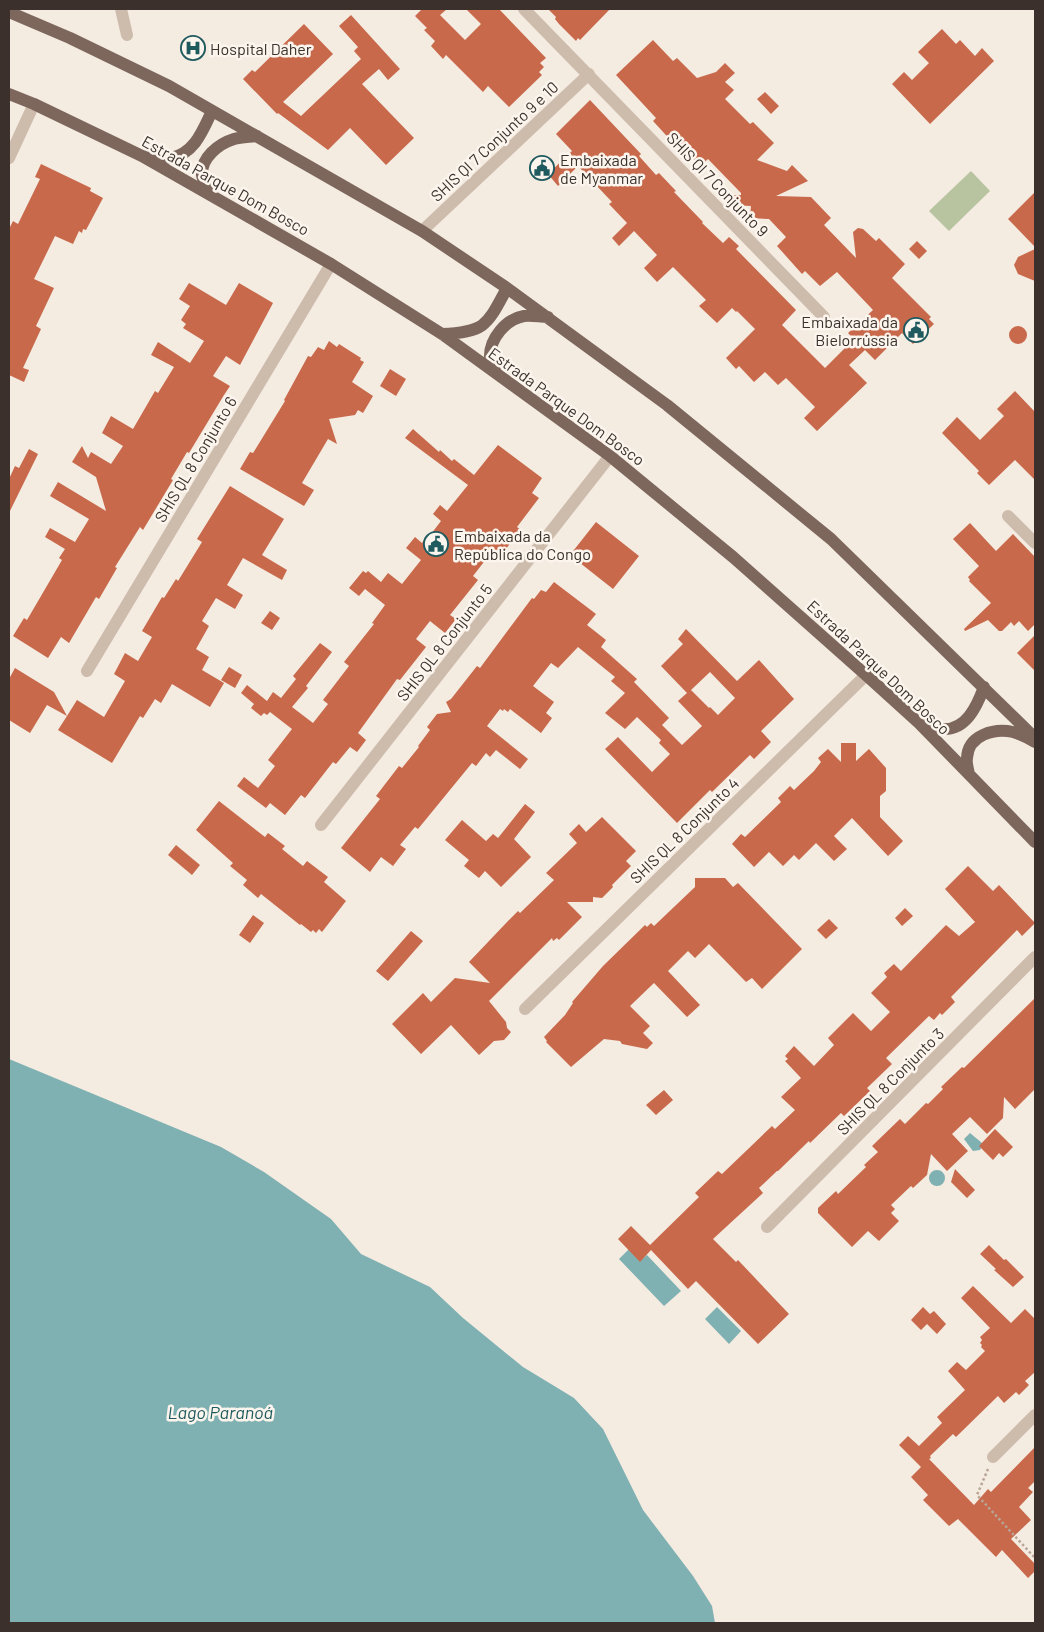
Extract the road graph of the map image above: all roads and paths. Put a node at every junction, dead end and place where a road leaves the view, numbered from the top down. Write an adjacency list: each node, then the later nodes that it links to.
1 (121, 9): 4 (street)
2 (524, 9): 5 (street, SHIS QI 7 Conjunto 9)
3 (9, 12): 8 (main road)
4 (128, 35)
5 (589, 74): 13 (street, SHIS QI 7 Conjunto 9 e 10); 17 (street, SHIS QI 7 Conjunto 9)
6 (9, 94): 7 (main road, Estrada Parque Dom Bosco)
7 (34, 104): 10 (main road, Estrada Parque Dom Bosco); 11 (street)
8 (212, 111): 9 (main road); 10 (main road)
9 (257, 136): 12 (main road); 13 (main road)
10 (142, 156): 12 (main road, Estrada Parque Dom Bosco)
11 (9, 158)
12 (209, 194): 14 (main road, Estrada Parque Dom Bosco)
13 (422, 231): 15 (main road)
14 (331, 264): 18 (main road, Estrada Parque Dom Bosco); 23 (street, SHIS QL 8 Conjunto 6)
15 (507, 288): 16 (main road); 18 (main road)
16 (548, 317): 19 (main road); 25 (main road)
17 (824, 317)
18 (442, 334): 19 (main road, Estrada Parque Dom Bosco)
19 (497, 375): 20 (main road, Estrada Parque Dom Bosco)
20 (610, 456): 24 (main road, Estrada Parque Dom Bosco); 29 (street, SHIS QL 8 Conjunto 5)
21 (1008, 516): 22 (street)
22 (1035, 543)
23 (87, 670)
24 (866, 675): 26 (main road, Estrada Parque Dom Bosco); 32 (street, SHIS QL 8 Conjunto 4)
25 (984, 687): 26 (main road); 27 (main road)
26 (919, 723): 28 (main road, Estrada Parque Dom Bosco)
27 (1035, 740): 28 (main road)
28 (969, 774): 30 (main road, Estrada Parque Dom Bosco)
29 (321, 824)
30 (1035, 842)
31 (1035, 957): 33 (street, SHIS QL 8 Conjunto 3)
32 (525, 1008)
33 (767, 1227)
34 (1035, 1415): 35 (street)
35 (993, 1457): 36 (path)
36 (1035, 1558)

